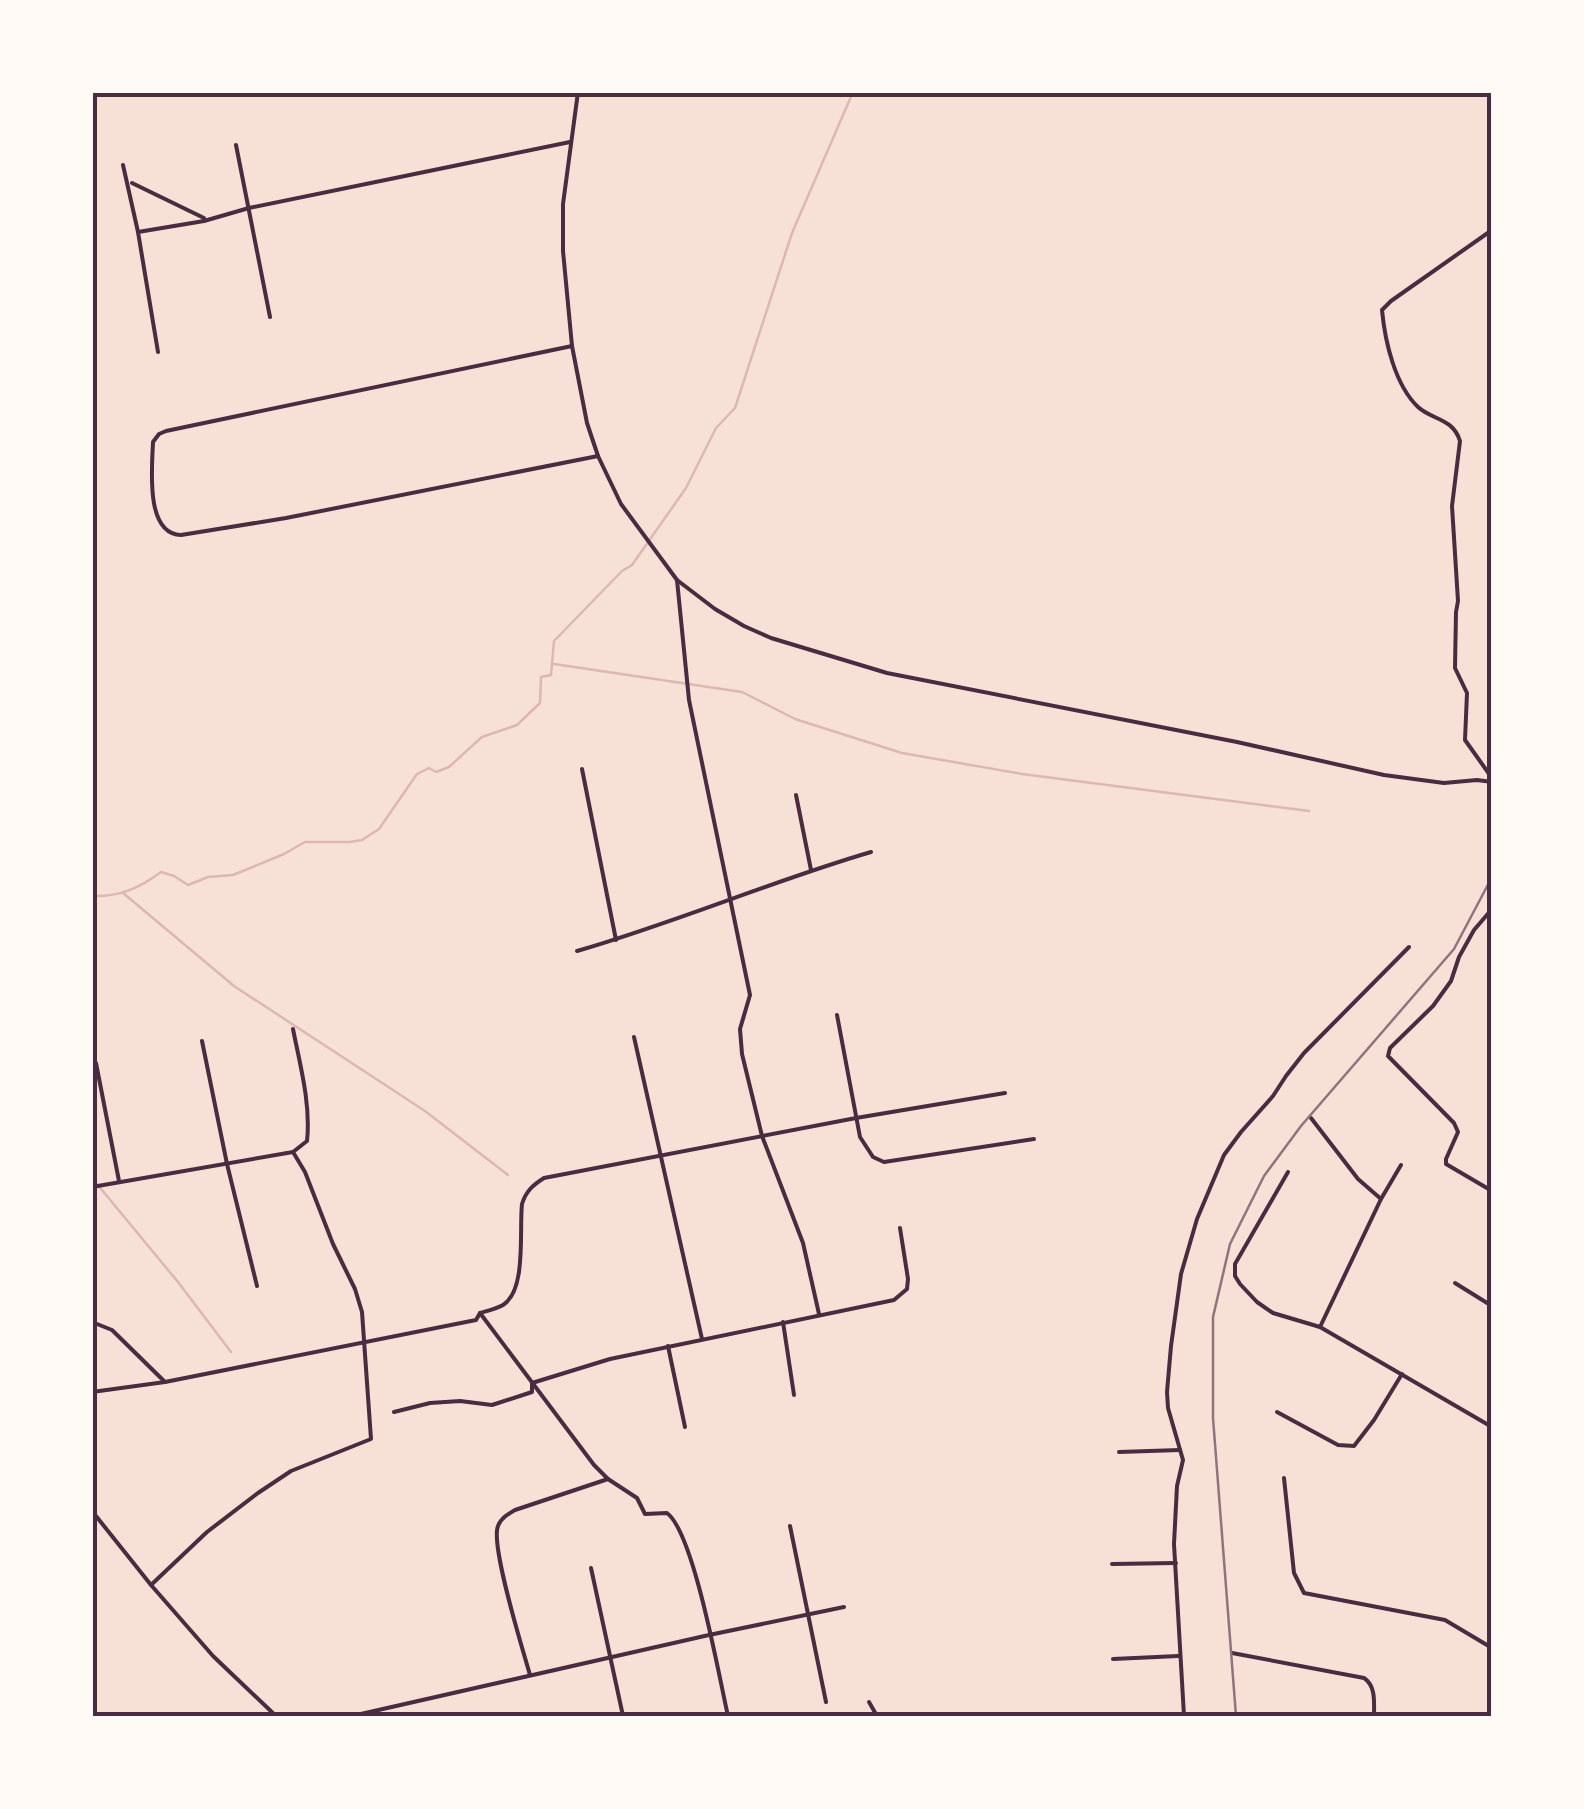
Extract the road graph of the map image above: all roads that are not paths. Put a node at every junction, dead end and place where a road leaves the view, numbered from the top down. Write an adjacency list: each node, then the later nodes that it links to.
1 (578, 92): 2 (street)
2 (570, 142): 6 (street); 11 (street)
3 (236, 145): 6 (street)
4 (123, 165): 9 (street)
5 (132, 183): 7 (street)
6 (249, 208): 7 (street); 10 (street)
7 (204, 221): 9 (street)
8 (1492, 230): 16 (street)
9 (138, 232): 12 (street)
10 (270, 316)
11 (572, 346): 13 (street); 13 (street)
12 (158, 352)
13 (598, 456): 14 (street)
14 (677, 580): 16 (street); 20 (street)
15 (582, 769): 22 (street)
16 (1492, 780)
17 (796, 795): 19 (street)
18 (872, 852): 19 (street)
19 (810, 870): 20 (street)
20 (730, 900): 22 (street); 33 (street)
21 (1492, 909): 42 (street)
22 (616, 940): 24 (street)
23 (1409, 947): 65 (street)
24 (578, 952)
25 (837, 1015): 31 (street)
26 (293, 1028): 35 (street)
27 (634, 1038): 36 (street)
28 (202, 1041): 37 (street)
29 (96, 1062): 40 (street)
30 (1005, 1093): 31 (street)
31 (856, 1118): 33 (street); 34 (street)
32 (1311, 1118): 43 (street)
33 (762, 1136): 36 (street); 49 (street)
34 (1034, 1138)
35 (294, 1152): 37 (street); 54 (street)
36 (659, 1156): 48 (street); 53 (street)
37 (227, 1164): 40 (street); 46 (street)
38 (1401, 1165): 43 (street)
39 (1288, 1172): 52 (street)
40 (119, 1182): 41 (street)
41 (92, 1188)
42 (1492, 1191)
43 (1381, 1198): 52 (street)
44 (900, 1228): 49 (street)
45 (1454, 1283): 47 (street)
46 (257, 1286)
47 (1492, 1306)
48 (480, 1313): 54 (street); 58 (street)
49 (819, 1314): 51 (street)
50 (92, 1322): 57 (street)
51 (783, 1322): 53 (street); 60 (street)
52 (1320, 1328): 56 (street)
53 (702, 1338): 55 (street)
54 (365, 1342): 57 (street); 74 (street)
55 (668, 1346): 58 (street); 64 (street)
56 (1402, 1374): 62 (street); 63 (street)
57 (165, 1382): 59 (street)
58 (532, 1383): 61 (street); 68 (street)
59 (92, 1392)
60 (794, 1395)
61 (394, 1412)
62 (1277, 1412)
63 (1491, 1426)
64 (685, 1427)
65 (1180, 1450): 66 (street); 71 (street)
66 (1119, 1452)
67 (1284, 1478): 78 (street)
68 (608, 1479): 77 (street); 83 (street)
69 (92, 1511): 74 (street)
70 (790, 1526): 76 (street)
71 (1176, 1563): 72 (street); 80 (street)
72 (1112, 1564)
73 (591, 1568): 81 (street)
74 (152, 1585): 87 (street)
75 (844, 1608): 76 (street)
76 (809, 1614): 77 (street); 84 (street)
77 (710, 1635): 81 (street); 90 (street)
78 (1492, 1648)
79 (1232, 1653): 94 (street)
80 (1179, 1656): 82 (street); 92 (street)
81 (610, 1657): 83 (street); 89 (street)
82 (1113, 1659)
83 (530, 1675): 88 (street)
84 (826, 1702)
85 (869, 1702): 91 (street)
86 (1279, 1714): 93 (street)
87 (276, 1716)
88 (352, 1716)
89 (623, 1716)
90 (728, 1716)
91 (877, 1716)
92 (1184, 1716)
93 (1299, 1716)
94 (1374, 1716)

